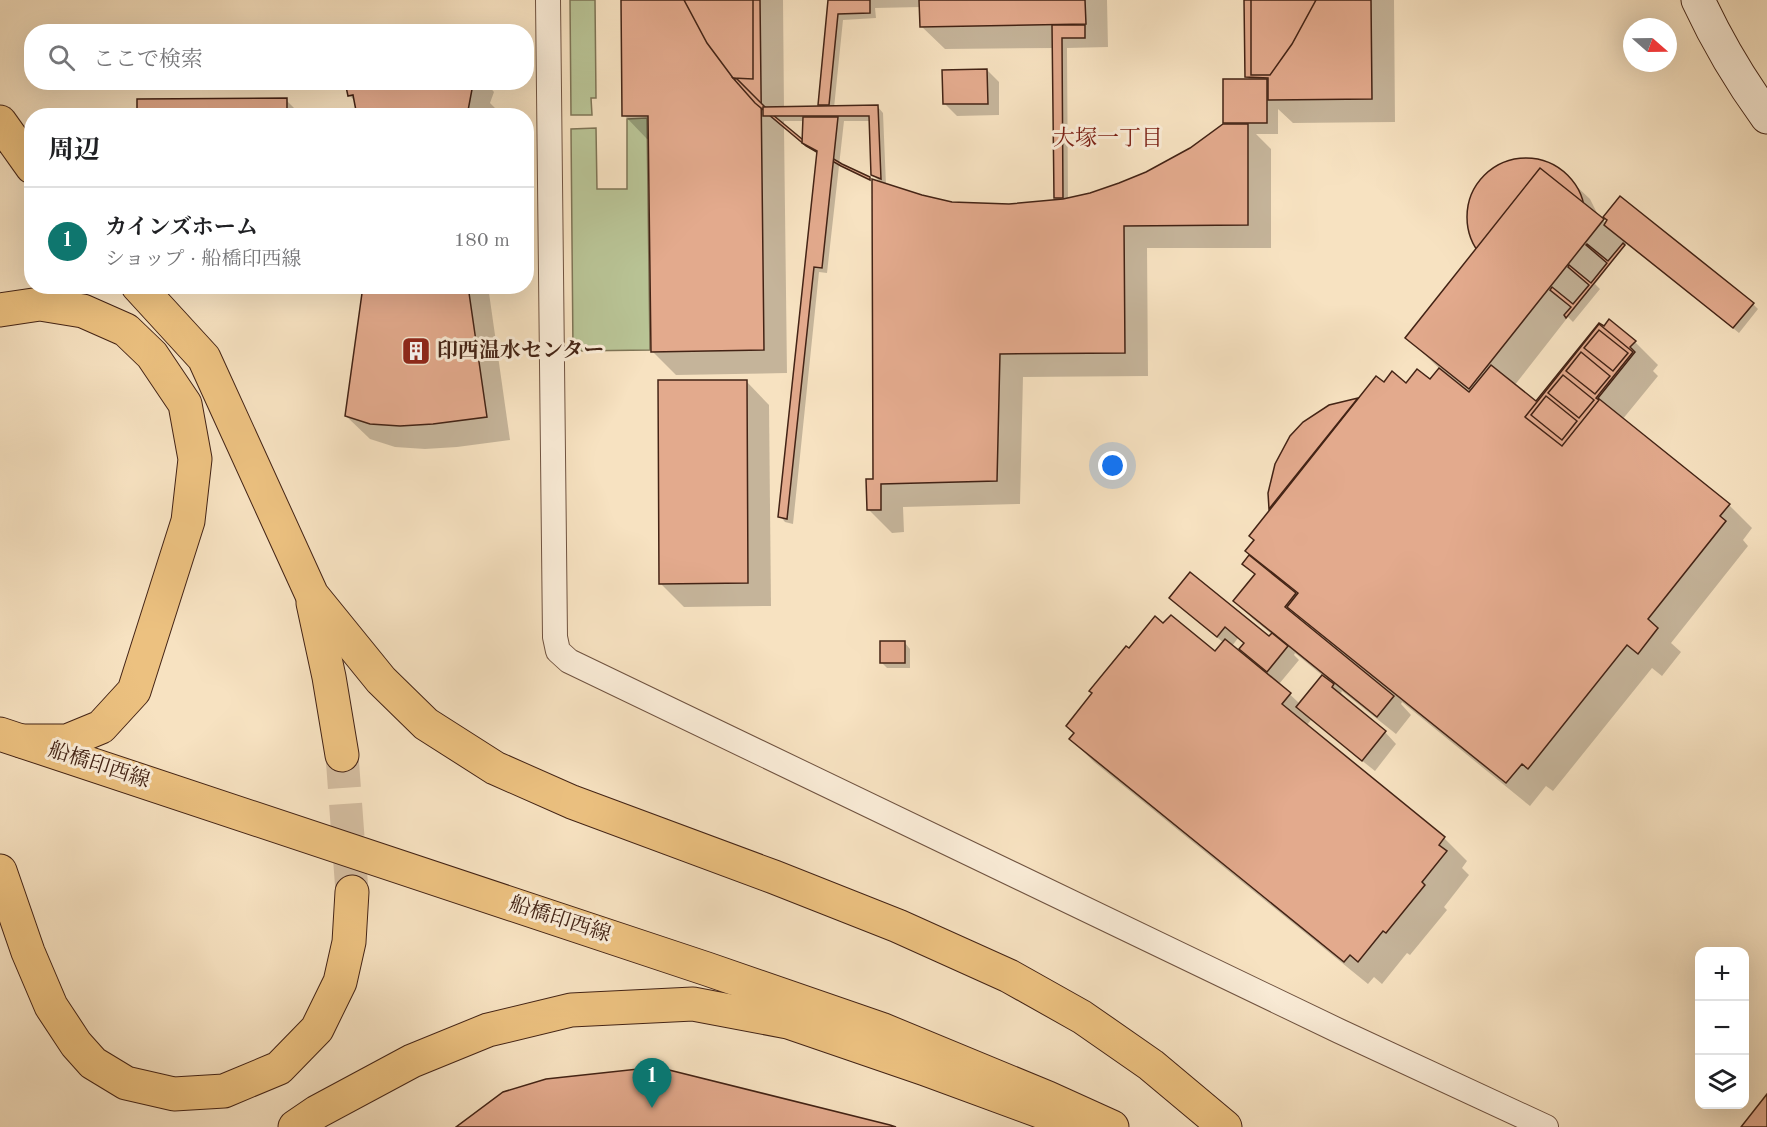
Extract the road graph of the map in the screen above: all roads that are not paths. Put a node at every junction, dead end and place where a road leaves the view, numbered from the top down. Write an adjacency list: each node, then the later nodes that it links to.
1 (548, 0): 17 (street)
2 (1698, 0): 3 (street)
3 (1767, 117)
4 (0, 122): 5 (main road)
5 (24, 156)
6 (145, 294): 8 (main road)
7 (0, 310): 9 (main road)
8 (312, 595): 10 (main road); 16 (main road)
9 (11, 737): 15 (main road, 船橋印西線)
10 (342, 755)
11 (0, 871): 12 (main road)
12 (352, 892)
13 (295, 1127): 14 (main road)
14 (1083, 1127)
15 (1112, 1127)
16 (1225, 1127)
17 (1546, 1127)

